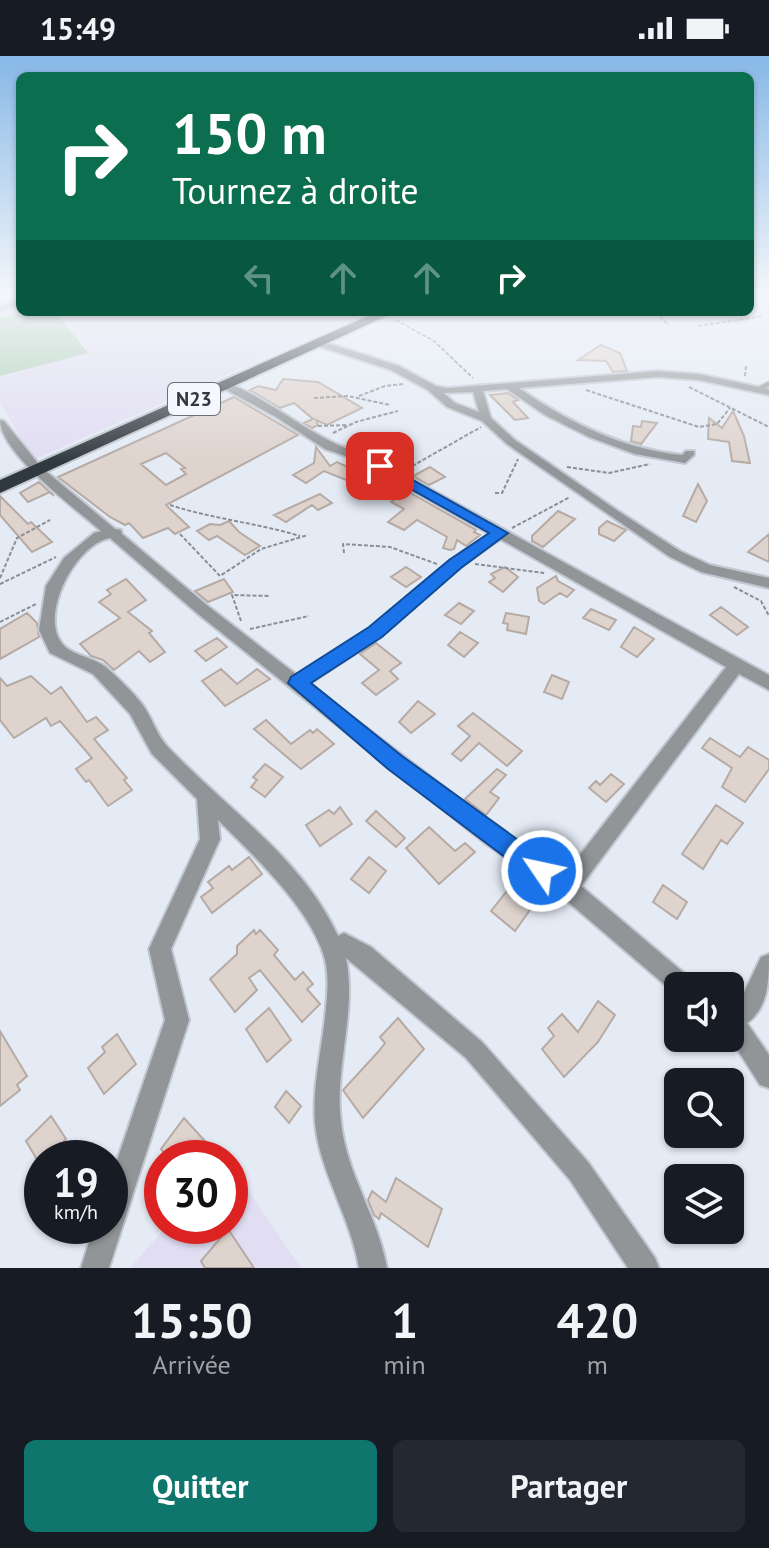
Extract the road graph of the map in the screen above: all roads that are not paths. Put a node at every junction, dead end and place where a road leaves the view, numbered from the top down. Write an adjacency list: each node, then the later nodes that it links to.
1 (301, 351): 4 (highway, N23)
2 (341, 351): 6 (street)
3 (769, 384): 8 (lane)
4 (225, 385): 13 (highway, N23); 16 (street)
5 (510, 387): 7 (street); 8 (street); 12 (street)
6 (433, 388): 7 (street); 10 (street)
7 (481, 389): 10 (street)
8 (757, 390): 9 (street)
9 (769, 392)
10 (488, 421): 17 (street)
11 (0, 423): 13 (street)
12 (690, 453)
13 (37, 470): 14 (highway, N23); 15 (street)
14 (0, 487)
15 (116, 533): 19 (street); 21 (street)
16 (500, 533): 18 (street); 19 (street)
17 (769, 583)
18 (736, 666): 20 (street); 22 (street)
19 (297, 683): 22 (street)
20 (769, 683)
21 (206, 795): 23 (street); 29 (street)
22 (567, 888): 25 (street)
23 (335, 948): 32 (street); 33 (street)
24 (769, 965): 26 (street)
25 (666, 972)
26 (744, 1011)
27 (744, 1039): 28 (street)
28 (769, 1076)
29 (128, 1167)
30 (103, 1244): 31 (street)
31 (95, 1268)
32 (373, 1268)
33 (645, 1268)

